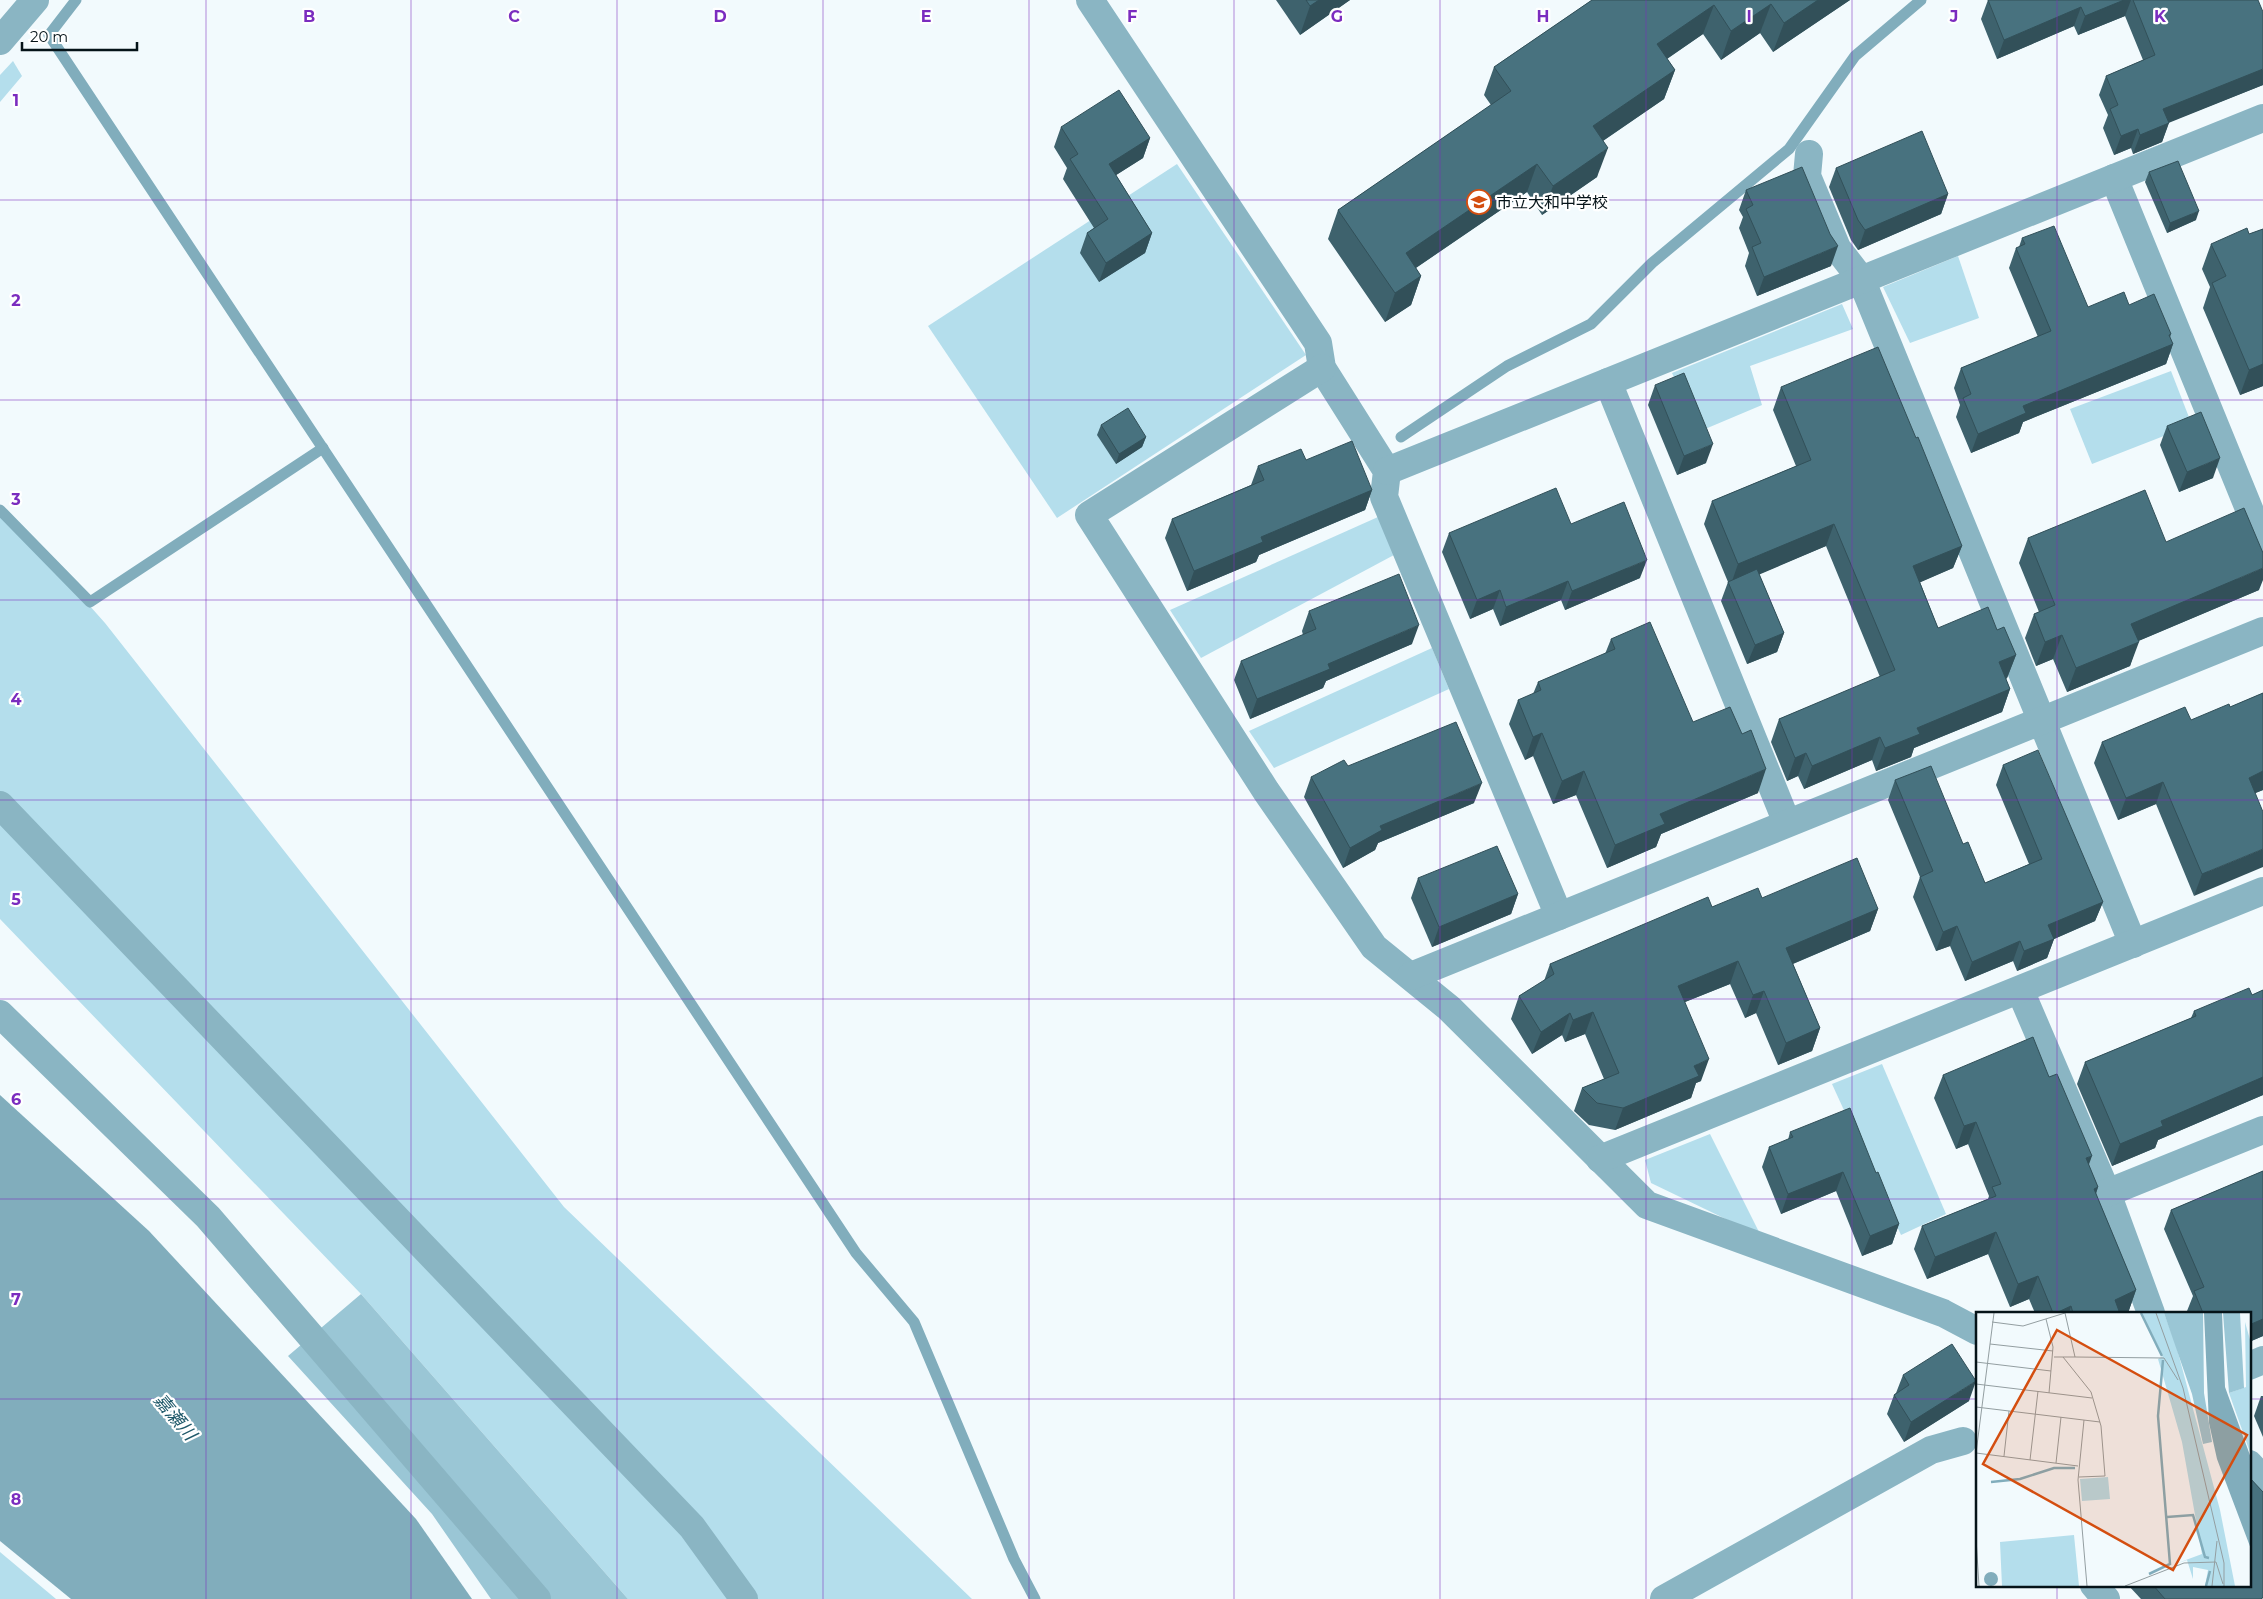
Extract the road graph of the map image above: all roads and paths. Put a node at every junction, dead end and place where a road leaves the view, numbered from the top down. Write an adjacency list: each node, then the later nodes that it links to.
1 (35, 0): 3 (street)
2 (1090, 0): 8 (street)
3 (0, 41)
4 (2263, 118): 6 (street)
5 (1809, 154): 7 (street)
6 (2114, 178): 7 (street); 11 (street)
7 (1861, 280): 9 (street); 13 (street)
8 (1322, 368): 10 (street); 19 (street)
9 (1608, 382): 10 (street); 15 (street)
10 (1388, 471): 17 (street)
11 (2263, 543)
12 (2263, 631): 13 (street)
13 (2041, 721): 15 (street); 18 (street)
14 (0, 805): 34 (street)
15 (1787, 823): 17 (street)
16 (2263, 891): 18 (street)
17 (1559, 916): 19 (street)
18 (2133, 944): 20 (street)
19 (1411, 976): 23 (street)
20 (2020, 990): 23 (street); 24 (street)
21 (0, 1014): 33 (street)
22 (2263, 1130): 24 (street)
23 (1600, 1159): 26 (street)
24 (2106, 1194): 25 (street)
25 (2151, 1312)
26 (1976, 1330)
27 (2263, 1360): 28 (street)
28 (2250, 1366)
29 (1972, 1444): 35 (street)
30 (2250, 1465): 31 (street)
31 (2263, 1479)
32 (2095, 1586): 36 (street)
33 (538, 1599)
34 (744, 1599)
35 (1664, 1599)
36 (2106, 1599)

